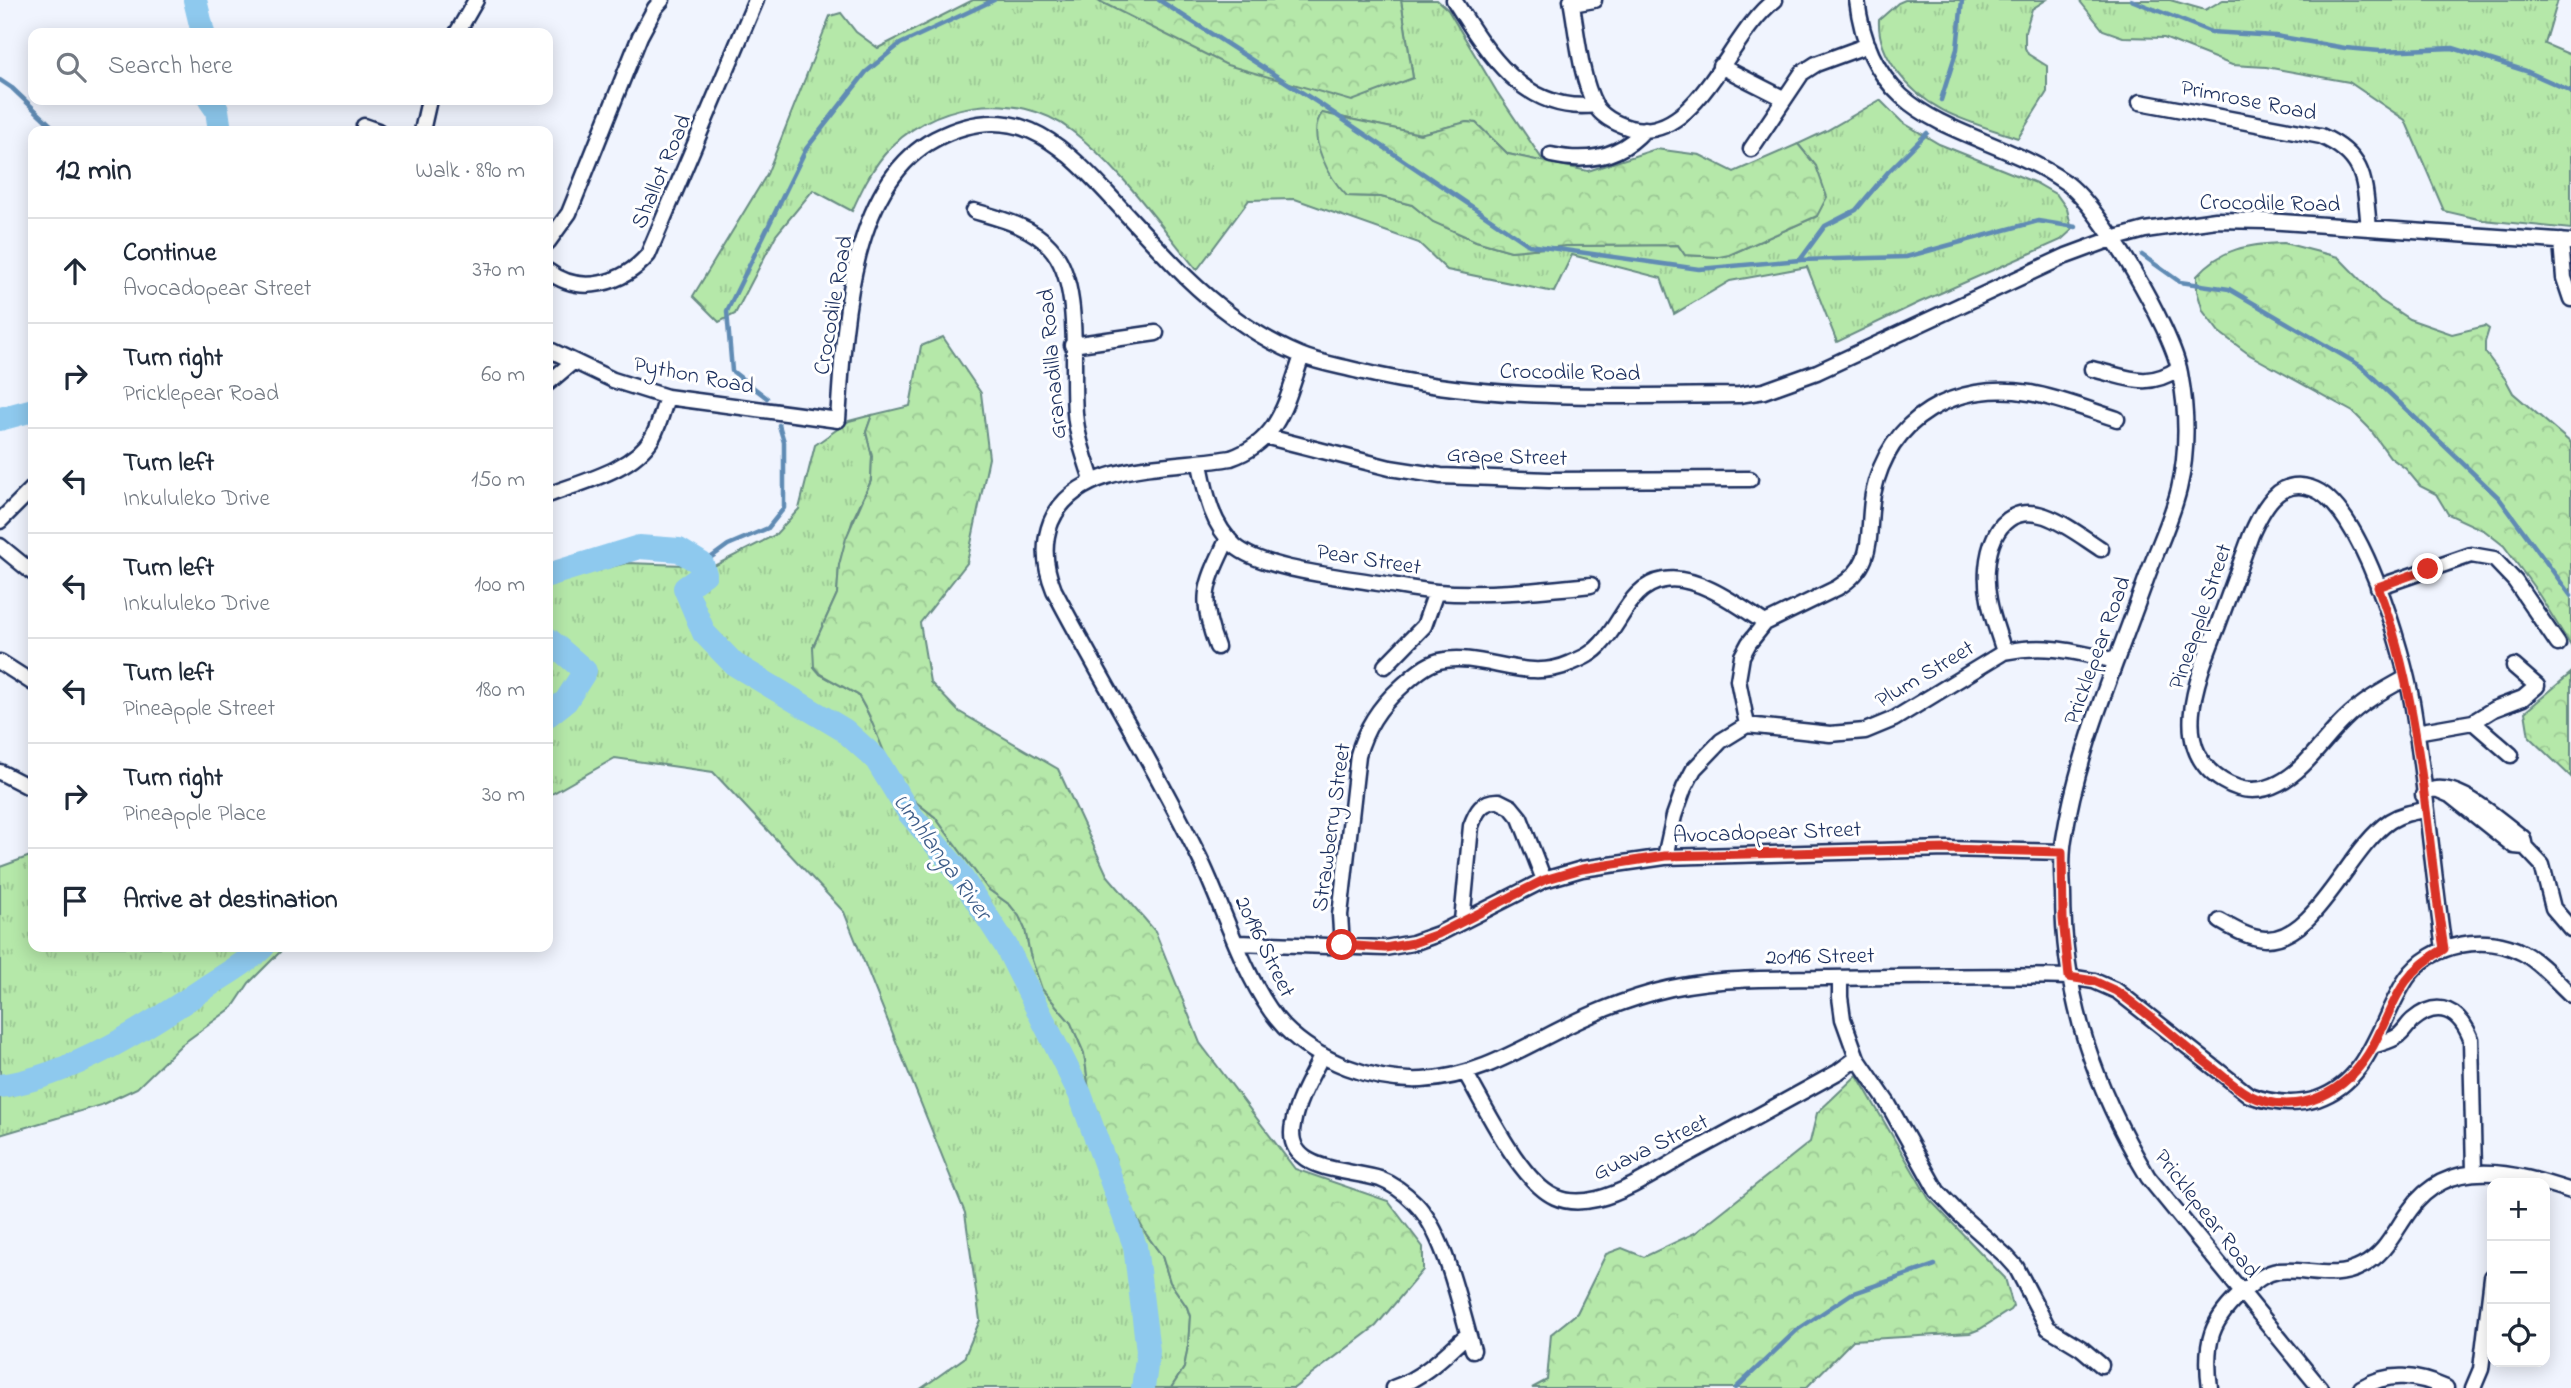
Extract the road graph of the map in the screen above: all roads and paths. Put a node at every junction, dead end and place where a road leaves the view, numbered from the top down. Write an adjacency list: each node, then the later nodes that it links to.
1 (476, 0): 9 (street)
2 (662, 0): 22 (street)
3 (757, 0): 25 (street, Shallot Road)
4 (1454, 0): 15 (street)
5 (1594, 0): 8 (street)
6 (1774, 0): 11 (street)
7 (1857, 0): 10 (street, Pricklepear Road)
8 (1572, 2): 15 (street)
9 (460, 28)
10 (1868, 46): 12 (street); 23 (street, Pricklepear Road)
11 (1720, 65): 12 (street); 17 (street)
12 (1783, 98): 18 (street)
13 (2140, 102): 21 (street, Primrose Road)
14 (428, 105): 16 (street)
15 (1595, 105): 17 (street)
16 (423, 126)
17 (1645, 130): 19 (street)
18 (1751, 149)
19 (1551, 155)
20 (974, 211): 28 (street, Granadilla Road)
21 (2369, 228): 23 (street, Crocodile Road); 24 (street, Crocodile Road)
22 (553, 235)
23 (2112, 239): 30 (street, Crocodile Road); 33 (street, Pricklepear Road)
24 (2566, 241): 26 (street)
25 (553, 274)
26 (2571, 299)
27 (1156, 333): 28 (street)
28 (1072, 345): 41 (street, Granadilla Road)
29 (553, 352): 31 (street, Python Road)
30 (1302, 356): 37 (street, Crocodile Road); 38 (street)
31 (573, 362): 34 (street); 35 (street, Python Road)
32 (2092, 369): 33 (street)
33 (2179, 369): 56 (street, Pricklepear Road)
34 (553, 379)
35 (667, 397): 37 (street, Python Road); 43 (street)
36 (2117, 419): 52 (street)
37 (838, 420)
38 (1268, 437): 39 (street, 20196 Street); 40 (street, Grape Street)
39 (1200, 464): 41 (street, 20196 Street); 45 (street, Pear Street)
40 (1750, 479)
41 (1092, 480): 75 (street, 20196 Street)
42 (28, 493): 44 (street)
43 (553, 493)
44 (0, 521)
45 (1228, 538): 51 (street, Pear Street); 54 (street)
46 (0, 546): 48 (street)
47 (2101, 549): 55 (street)
48 (28, 569)
49 (1591, 585): 51 (street, Pear Street)
50 (2378, 587): 53 (street); 60 (street, Pineapple Street); 60 (street, Pineapple Street)
51 (1436, 592): 58 (street)
52 (1765, 623): 63 (street); 76 (street, Strawberry Street)
53 (2558, 644)
54 (1217, 647)
55 (2004, 652): 56 (street, Plum Street); 63 (street, Plum Street)
56 (2116, 661): 69 (street, Pricklepear Road)
57 (0, 662): 61 (street)
58 (1385, 666)
59 (2514, 666): 62 (street)
60 (2406, 678): 64 (street, Pineapple Street)
61 (28, 680)
62 (2473, 722): 64 (street); 65 (street)
63 (1747, 725): 70 (street)
64 (2416, 732): 68 (street, Pineapple Street)
65 (2511, 755)
66 (0, 772): 67 (street)
67 (28, 786)
68 (2428, 798): 73 (street); 74 (street); 77 (street, Pineapple Street)
69 (2062, 852): 70 (street, Avocadopear Street); 78 (street, Pricklepear Road)
70 (1665, 856): 71 (street, Avocadopear Street)
71 (1544, 880): 72 (street, Avocadopear Street); 72 (street)
72 (1462, 921): 76 (street, Avocadopear Street)
73 (2220, 922)
74 (2571, 929)
75 (1238, 943): 76 (street, Avocadopear Street); 82 (street, 20196 Street)
76 (1342, 945)
77 (2444, 949): 80 (street); 81 (street, 20196 Street)
78 (2069, 977): 79 (street, 20196 Street); 81 (street, 20196 Street); 87 (street, Pricklepear Road)
79 (1840, 978): 83 (street); 84 (street, 20196 Street)
80 (2571, 995)
81 (2373, 1046): 85 (street)
82 (1322, 1055): 84 (street, 20196 Street); 89 (street)
83 (1857, 1058): 84 (street, Guava Street); 91 (street)
84 (1466, 1074)
85 (2474, 1172): 86 (street); 87 (street)
86 (2571, 1191)
87 (2241, 1294): 93 (street); 94 (street, Pricklepear Road)
88 (2489, 1304): 97 (street)
89 (1468, 1334): 90 (street); 92 (street)
90 (1473, 1350)
91 (2101, 1365)
92 (1392, 1388)
93 (2210, 1388)
94 (2320, 1388)
95 (2361, 1388): 96 (street)
96 (2446, 1388)
97 (2473, 1388)

